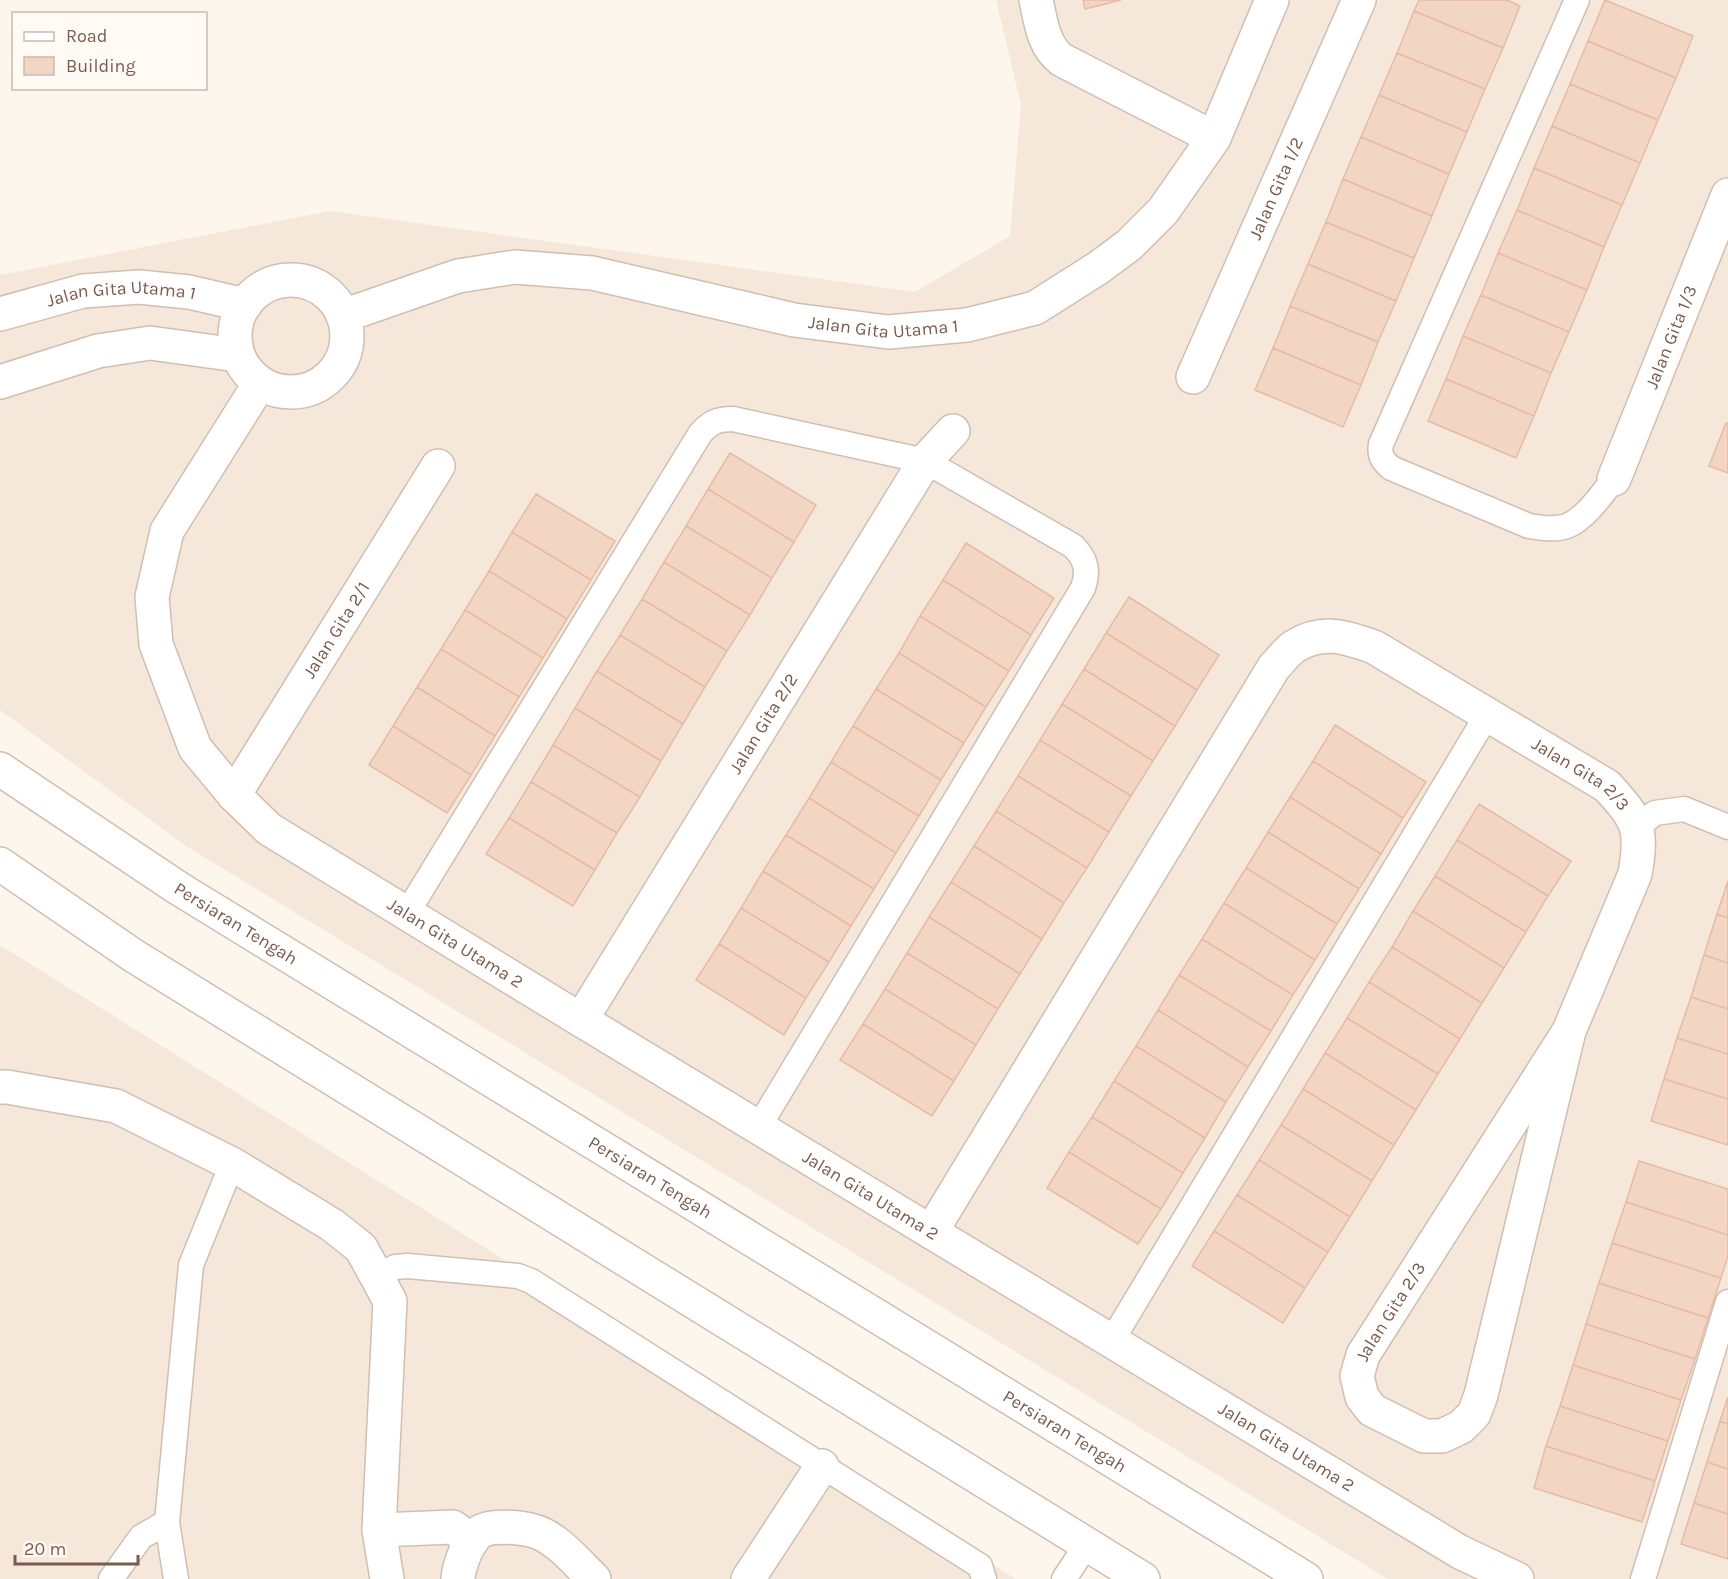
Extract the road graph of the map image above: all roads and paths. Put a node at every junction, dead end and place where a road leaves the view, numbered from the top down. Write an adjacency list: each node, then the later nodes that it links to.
1 (1036, 0): 5 (street)
2 (1272, 0): 5 (street, Jalan Gita Utama 1)
3 (1359, 0): 11 (street, Jalan Gita 1/2)
4 (1577, 0): 17 (lane)
5 (1214, 138): 9 (street, Jalan Gita Utama 1)
6 (1728, 195): 17 (street, Jalan Gita 1/3)
7 (244, 305): 8 (street, Jalan Gita Utama 1); 9 (street); 10 (street)
8 (0, 314)
9 (343, 316): 13 (street)
10 (237, 355): 12 (street); 13 (street)
11 (1193, 377)
12 (0, 382)
13 (260, 383): 20 (street, Jalan Gita Utama 2)
14 (953, 431): 15 (street, Jalan Gita 2/2)
15 (925, 461): 24 (lane); 25 (street, Jalan Gita 2/2); 28 (lane)
16 (438, 466): 20 (street, Jalan Gita 2/1)
17 (1614, 479)
18 (1488, 715): 21 (street, Jalan Gita 2/3); 30 (street, Jalan Gita 2/3); 33 (lane)
19 (0, 769): 48 (street, Persiaran Tengah)
20 (234, 795): 24 (street, Jalan Gita Utama 2)
21 (1637, 827): 22 (lane); 26 (street, Jalan Gita 2/3)
22 (1728, 827)
23 (0, 864): 38 (street)
24 (407, 913): 25 (street, Jalan Gita Utama 2)
25 (581, 1020): 28 (street, Jalan Gita Utama 2)
26 (1569, 1031): 26 (street, Jalan Gita 2/3)
27 (0, 1087): 29 (street)
28 (758, 1128): 30 (street, Jalan Gita Utama 2)
29 (232, 1164): 31 (street); 35 (lane)
30 (931, 1232): 33 (street, Jalan Gita Utama 2)
31 (377, 1276): 34 (lane); 36 (street)
32 (1728, 1302): 50 (lane)
33 (1111, 1342): 49 (street, Jalan Gita Utama 2)
34 (822, 1466): 44 (street); 45 (lane)
35 (167, 1522): 39 (lane); 40 (lane)
36 (380, 1530): 37 (street); 41 (street)
37 (472, 1541): 42 (street); 43 (street)
38 (1087, 1544): 46 (lane); 47 (street)
39 (111, 1579)
40 (176, 1579)
41 (387, 1579)
42 (458, 1579)
43 (594, 1579)
44 (748, 1579)
45 (984, 1579)
46 (1064, 1579)
47 (1143, 1579)
48 (1306, 1579)
49 (1518, 1579)
50 (1643, 1579)

